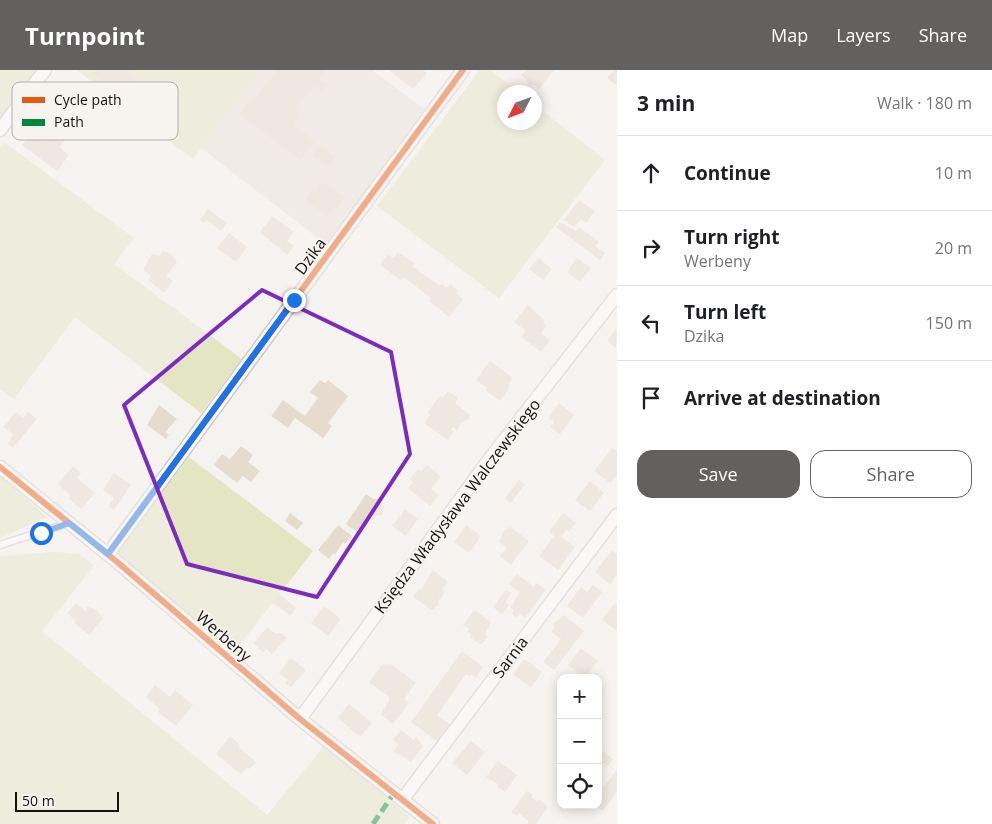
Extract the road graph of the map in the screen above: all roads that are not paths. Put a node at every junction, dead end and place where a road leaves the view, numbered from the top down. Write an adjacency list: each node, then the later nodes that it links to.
1 (45, 70): 3 (street)
2 (463, 70): 11 (street, Dzika)
3 (36, 82)
4 (12, 114): 5 (street)
5 (0, 130)
6 (617, 295): 12 (street, Księdza Władysława Walczewskiego)
7 (0, 466): 9 (street, Werbeny)
8 (617, 515): 13 (street, Sarnia)
9 (69, 523): 10 (lane); 11 (street, Werbeny)
10 (0, 545)
11 (108, 554): 12 (street, Werbeny)
12 (300, 719): 13 (street, Werbeny)
13 (402, 800): 14 (street, Werbeny)
14 (433, 824)

